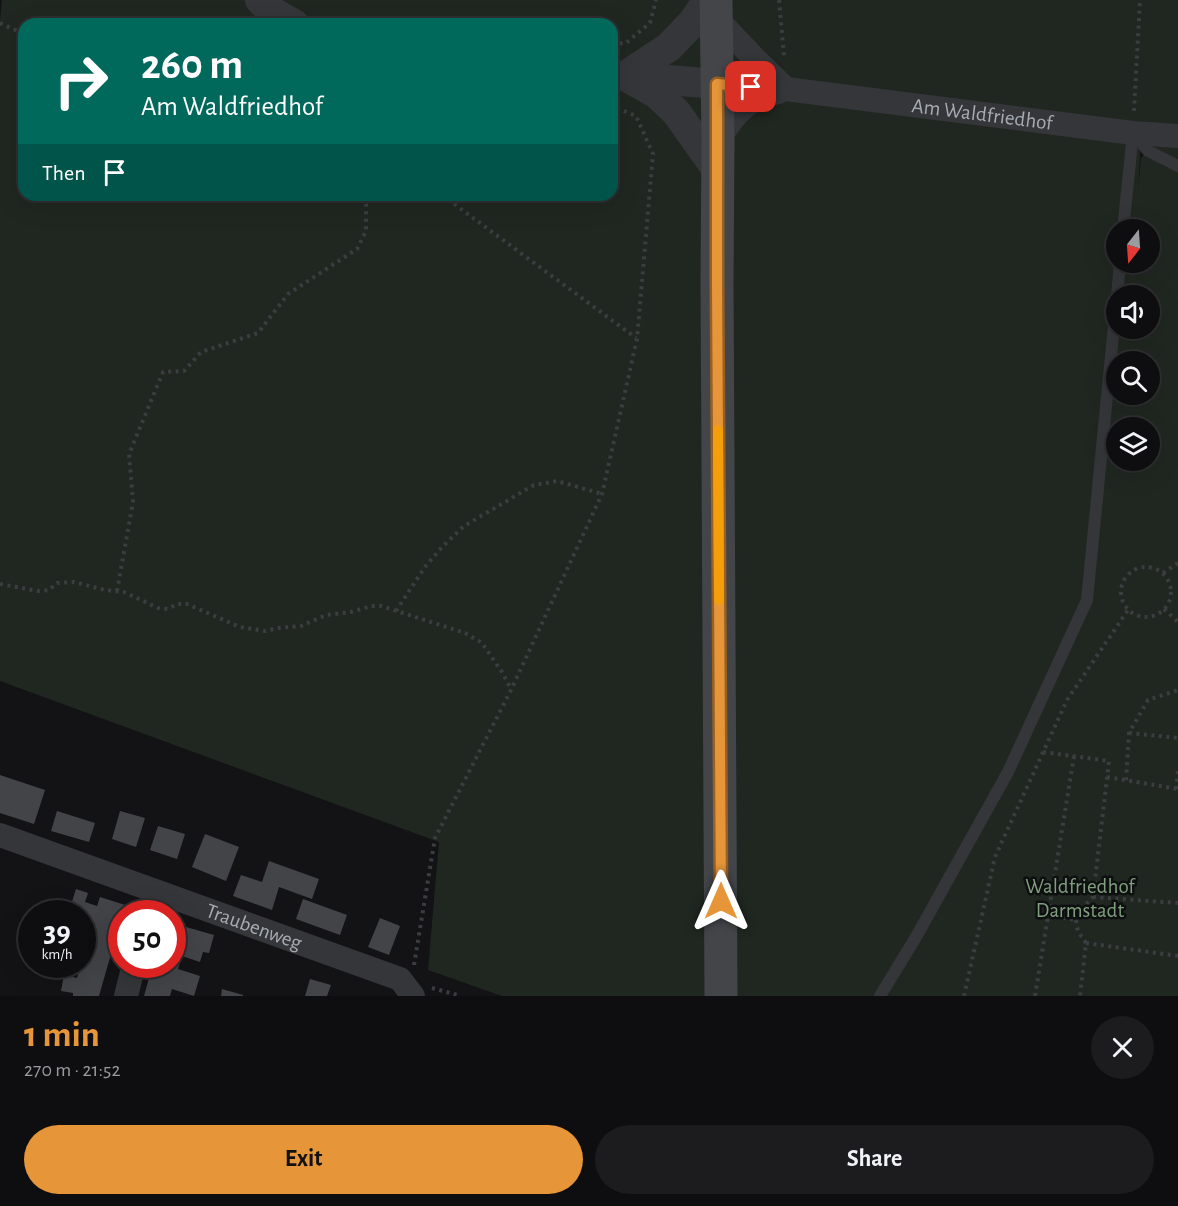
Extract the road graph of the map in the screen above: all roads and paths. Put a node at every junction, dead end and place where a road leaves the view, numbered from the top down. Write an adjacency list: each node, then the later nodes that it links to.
1 (260, 0): 6 (street)
2 (656, 0): 9 (path)
3 (779, 0): 12 (path)
4 (1140, 0): 14 (path)
5 (713, 6): 10 (street); 11 (main road); 12 (street)
6 (284, 18)
7 (0, 24): 8 (path)
8 (18, 32)
9 (618, 44)
10 (619, 75): 11 (street); 16 (street)
11 (717, 84): 12 (street, Am Waldfriedhof); 16 (main road)
12 (786, 89): 14 (street, Am Waldfriedhof); 16 (street, Am Waldfriedhof)
13 (618, 109): 21 (path)
14 (1133, 133): 15 (street, Am Waldfriedhof); 17 (lane); 20 (lane)
15 (1178, 136)
16 (718, 155): 54 (main road)
17 (1178, 166)
18 (365, 201): 27 (path)
19 (450, 201): 21 (path)
20 (1124, 219)
21 (637, 339): 23 (path)
22 (1113, 339): 55 (lane)
23 (602, 494): 30 (path); 32 (path)
24 (1178, 563): 25 (path)
25 (1163, 573): 28 (path); 29 (path)
26 (0, 584): 27 (path)
27 (117, 591): 30 (path)
28 (1164, 609): 29 (path); 31 (path)
29 (1128, 610): 36 (path)
30 (396, 611): 32 (path)
31 (1178, 622)
32 (511, 690): 52 (path)
33 (1178, 690): 34 (path)
34 (1129, 733): 35 (path); 40 (path)
35 (1178, 738)
36 (1043, 752): 37 (path); 56 (path)
37 (1074, 756): 39 (path); 47 (path)
38 (1178, 770): 41 (path)
39 (1107, 777): 40 (path); 43 (path)
40 (1126, 780): 41 (path)
41 (1177, 789)
42 (0, 835): 44 (street, Traubenweg)
43 (1093, 897): 45 (path); 48 (path)
44 (145, 900)
45 (1178, 903)
46 (186, 914): 52 (street, Traubenweg)
47 (1048, 915): 48 (path); 57 (path)
48 (1076, 920): 49 (path)
49 (1086, 943): 50 (path); 58 (path)
50 (1178, 956)
51 (130, 978): 53 (street)
52 (409, 990)
53 (126, 996)
54 (721, 996)
55 (880, 996)
56 (964, 996)
57 (1035, 996)
58 (1080, 996)

